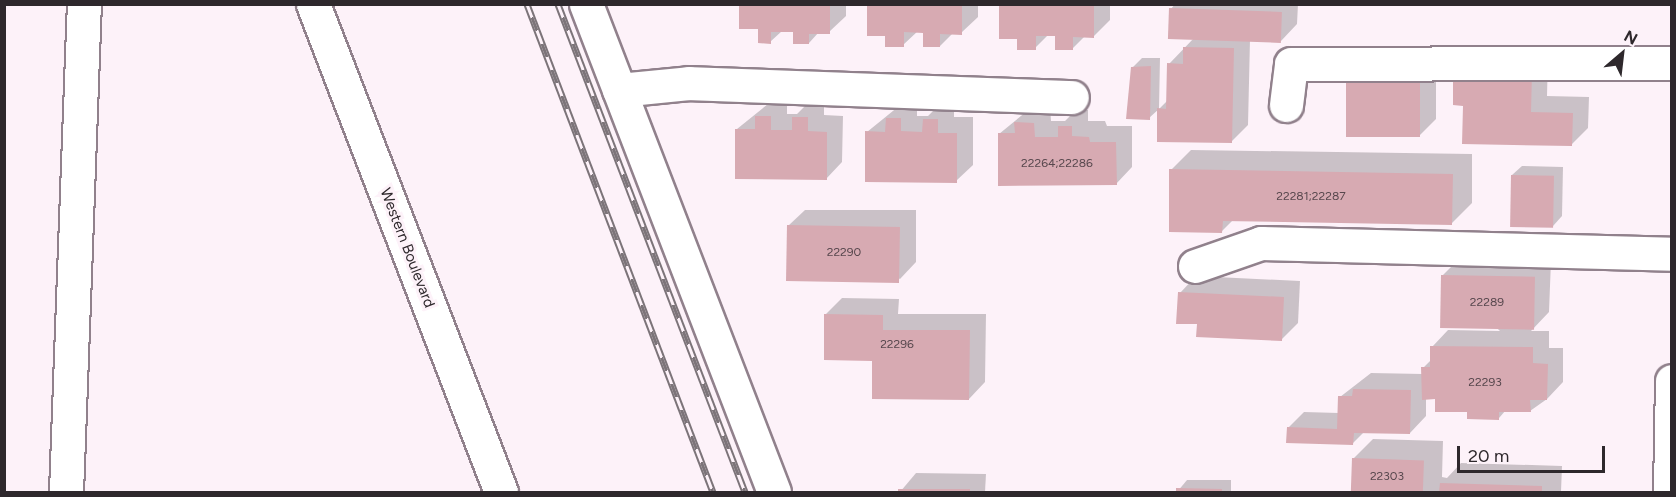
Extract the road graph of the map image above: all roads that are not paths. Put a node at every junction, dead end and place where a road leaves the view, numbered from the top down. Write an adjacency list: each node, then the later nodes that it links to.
1 (84, 4): 12 (street)
2 (313, 4): 13 (street, Western Boulevard)
3 (586, 4): 5 (street)
4 (1671, 63): 7 (street)
5 (619, 90): 6 (street); 14 (street)
6 (1072, 97)
7 (1286, 105)
8 (1671, 254): 9 (street)
9 (1195, 266)
10 (1671, 381): 11 (street)
11 (1671, 452): 15 (street)
12 (66, 492)
13 (501, 492)
14 (774, 492)
15 (1670, 492)

